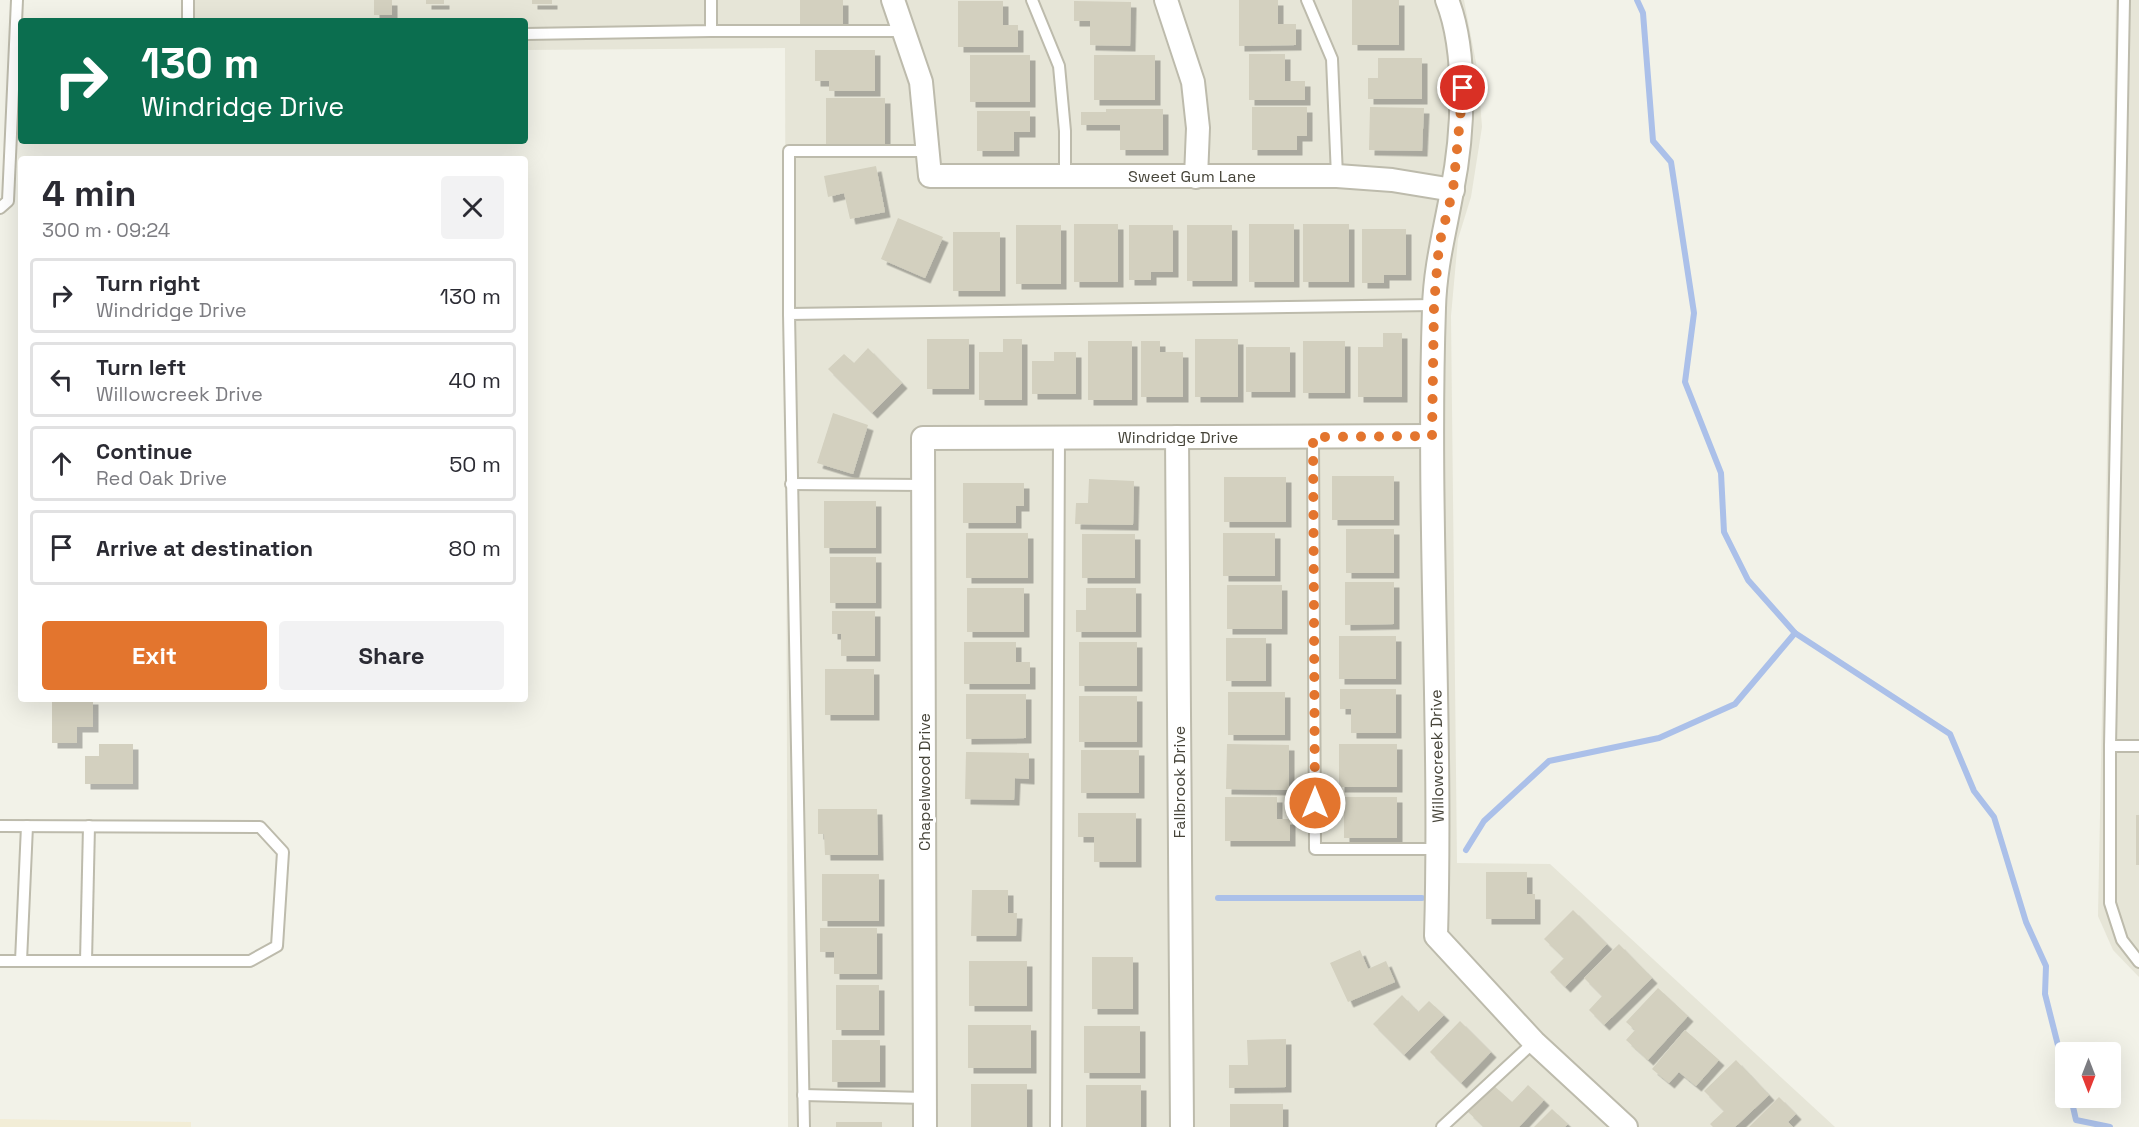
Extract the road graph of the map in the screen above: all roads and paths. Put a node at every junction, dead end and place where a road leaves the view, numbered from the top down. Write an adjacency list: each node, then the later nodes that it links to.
1 (17, 0): 19 (lane)
2 (188, 0): 10 (lane)
3 (711, 0): 12 (lane)
4 (893, 0): 11 (street)
5 (1032, 0): 15 (lane)
6 (1166, 0): 17 (street)
7 (1307, 0): 16 (lane)
8 (1446, 0): 18 (street, Willowcreek Drive)
9 (2124, 0): 29 (lane)
10 (189, 18)
11 (905, 30): 12 (lane); 14 (street)
12 (711, 32): 13 (lane)
13 (528, 33)
14 (928, 151): 15 (street, Sweet Gum Lane); 21 (lane)
15 (1065, 176): 17 (street, Sweet Gum Lane)
16 (1337, 176): 17 (street, Sweet Gum Lane); 18 (street, Sweet Gum Lane)
17 (1196, 177)
18 (1453, 190): 20 (street, Willowcreek Drive)
19 (1, 208)
20 (1434, 305): 21 (lane); 22 (street, Willowcreek Drive)
21 (789, 314): 27 (lane)
22 (1432, 436): 25 (street, Windridge Drive); 34 (street, Willowcreek Drive)
23 (1059, 437): 24 (street, Windridge Drive); 26 (street, Windridge Drive); 44 (lane)
24 (1177, 437): 25 (street, Windridge Drive); 45 (street, Fallbrook Drive)
25 (1313, 437): 34 (lane)
26 (923, 438): 28 (street, Chapelwood Drive)
27 (791, 484): 28 (lane); 40 (lane)
28 (923, 485): 41 (street, Chapelwood Drive)
29 (2110, 746): 30 (lane); 38 (lane)
30 (2139, 746)
31 (0, 826): 32 (lane)
32 (27, 826): 33 (lane); 36 (lane)
33 (89, 826): 37 (lane); 37 (lane)
34 (1438, 849): 39 (street, Willowcreek Drive)
35 (0, 961): 36 (lane)
36 (21, 961): 37 (lane)
37 (86, 961)
38 (2139, 962)
39 (1534, 1042): 46 (lane); 47 (street, Willowcreek Drive)
40 (803, 1095): 41 (lane); 42 (lane)
41 (925, 1098): 43 (street, Chapelwood Drive)
42 (804, 1127)
43 (926, 1127)
44 (1056, 1127)
45 (1182, 1127)
46 (1442, 1127)
47 (1626, 1127)

